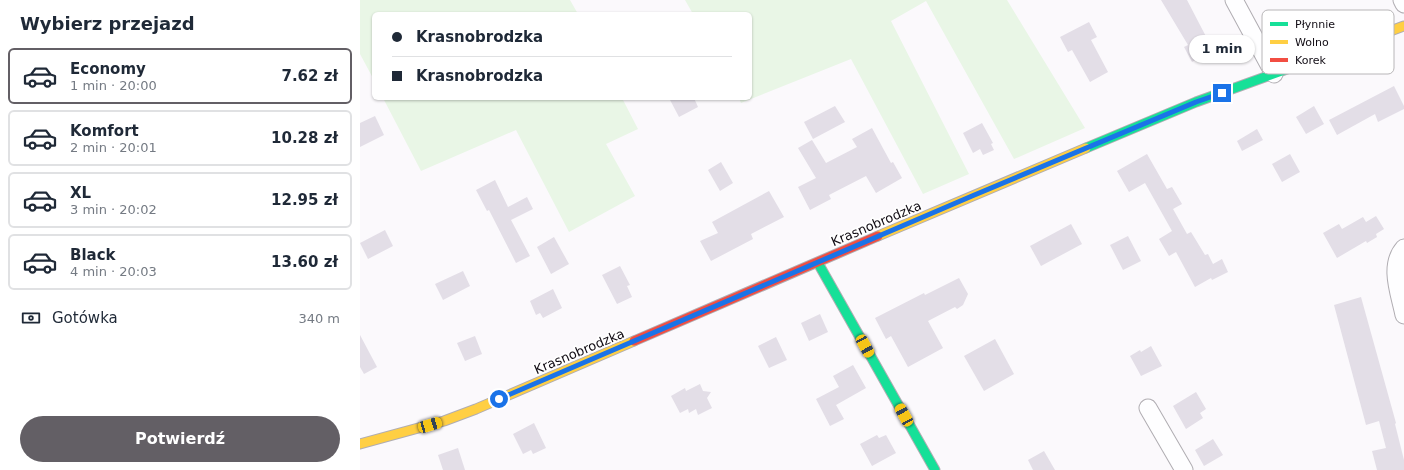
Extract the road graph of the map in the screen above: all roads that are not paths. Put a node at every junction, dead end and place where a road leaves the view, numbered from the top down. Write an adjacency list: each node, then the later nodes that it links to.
1 (1234, 0): 6 (street)
2 (1402, 0): 3 (street)
3 (1404, 4)
4 (1404, 26): 5 (street, Krasnobrodzka)
5 (1394, 30)
6 (1262, 52)
7 (1274, 74): 9 (street, Krasnobrodzka)
8 (1404, 248): 10 (street)
9 (818, 262): 12 (street, Krasnobrodzka); 13 (street)
10 (1404, 315)
11 (1148, 408): 14 (street)
12 (360, 444)
13 (935, 470)
14 (1184, 470)

